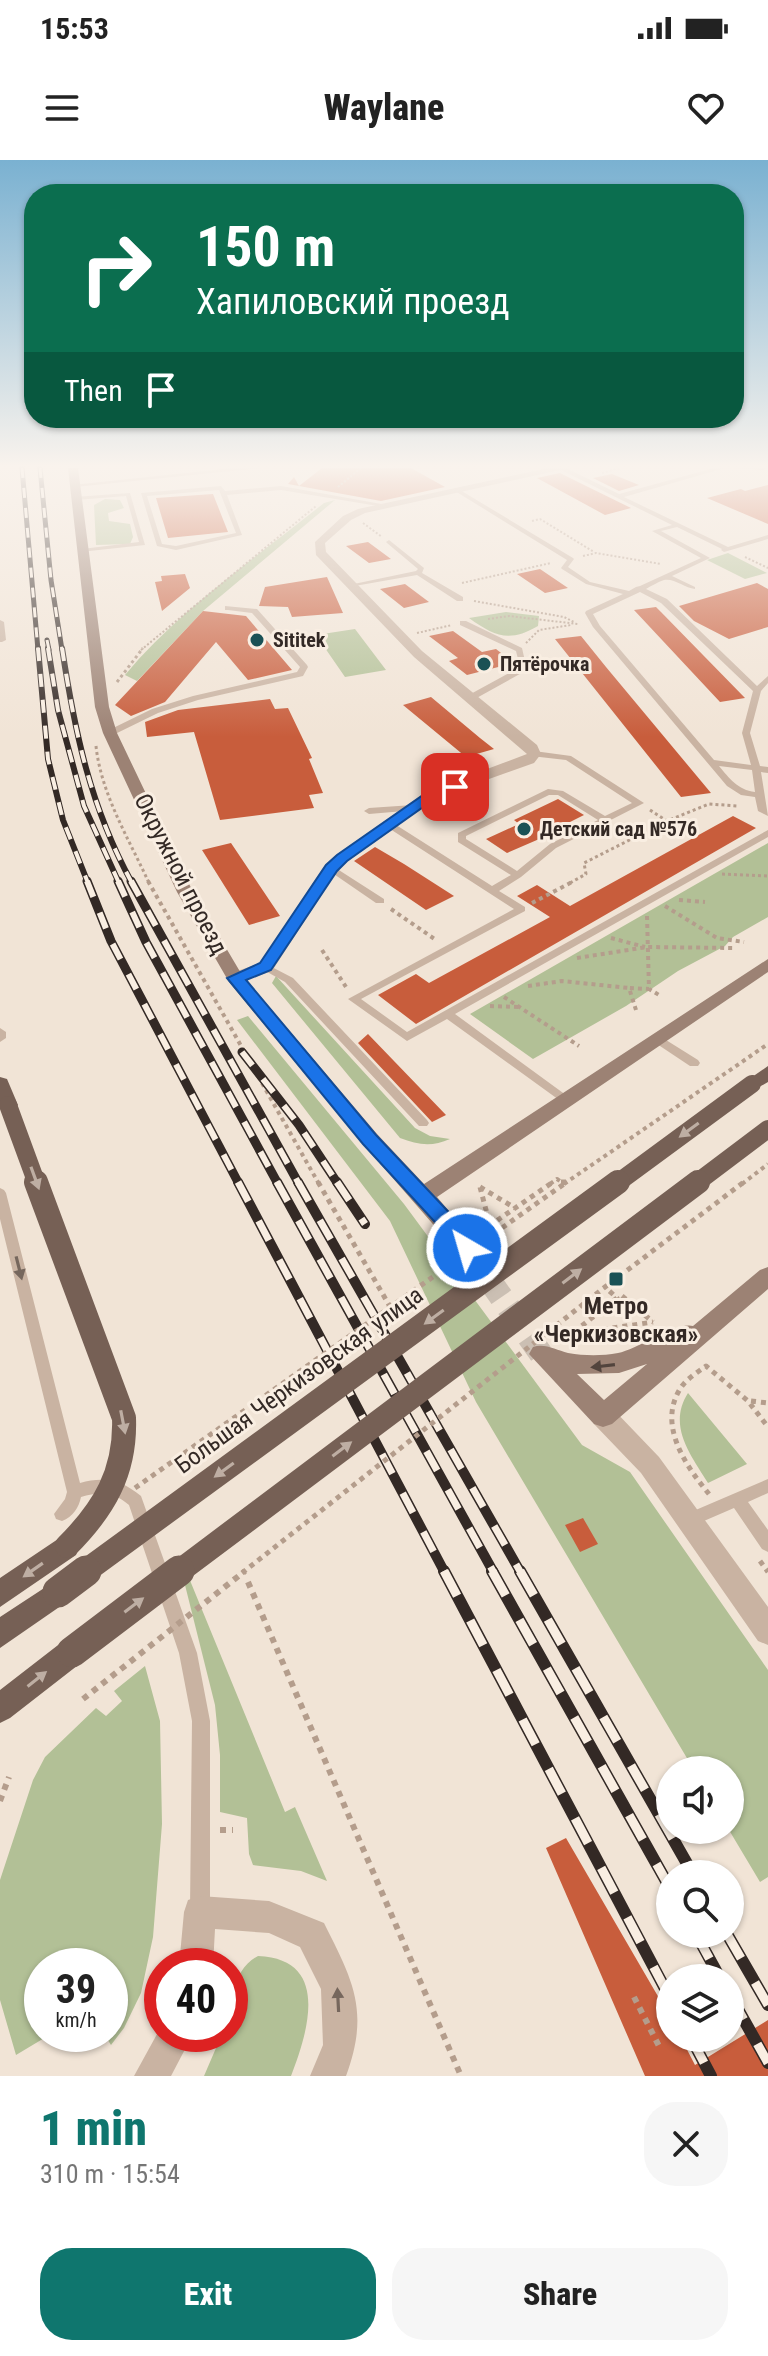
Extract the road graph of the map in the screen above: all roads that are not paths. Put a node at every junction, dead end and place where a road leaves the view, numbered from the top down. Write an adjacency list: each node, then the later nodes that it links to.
1 (83, 557): 22 (street, Окружной проезд)
2 (324, 557): 10 (street)
3 (410, 557): 8 (lane)
4 (568, 557): 13 (lane)
5 (705, 557): 6 (lane)
6 (696, 563): 7 (lane); 9 (lane)
7 (691, 572)
8 (418, 573): 10 (lane); 14 (lane)
9 (663, 577): 11 (lane); 12 (lane)
10 (351, 586): 21 (street)
11 (638, 588): 13 (lane); 20 (lane)
12 (693, 588)
13 (627, 593): 24 (lane)
14 (460, 599)
15 (228, 608): 22 (lane)
16 (0, 622): 18 (lane)
17 (463, 623): 21 (lane)
18 (2, 640)
19 (768, 678): 20 (lane)
20 (757, 691): 25 (lane)
21 (470, 698): 23 (street)
22 (110, 733): 40 (street, Окружной проезд)
23 (534, 754): 28 (street); 31 (lane)
24 (712, 762): 25 (lane); 27 (lane)
25 (756, 766): 26 (lane); 27 (lane)
26 (768, 770)
27 (758, 795): 30 (lane)
28 (413, 808): 29 (lane); 32 (street)
29 (369, 811)
30 (764, 811)
31 (603, 819): 35 (lane); 35 (lane)
32 (390, 825): 34 (street); 36 (lane)
33 (768, 833): 41 (lane)
34 (331, 868): 37 (lane); 39 (street)
35 (518, 875): 36 (lane)
36 (493, 890): 41 (lane)
37 (380, 901)
38 (768, 964): 42 (street)
39 (266, 967): 40 (street); 47 (lane)
40 (235, 978): 50 (street, Окружной проезд)
41 (449, 1015): 46 (lane)
42 (658, 1039): 43 (lane); 46 (street)
43 (694, 1063)
44 (760, 1078): 63 (main road, Большая Черкизовская улица, one-way to 63, bridge)
45 (3, 1095): 61 (main road, one-way to 61, bridge)
46 (566, 1101): 50 (street)
47 (423, 1123)
48 (768, 1129): 64 (main road, one-way to 48, bridge)
49 (0, 1193): 56 (lane, one-way to 56)
50 (423, 1196): 51 (street, Окружной проезд)
51 (467, 1248)
52 (768, 1276): 53 (street)
53 (746, 1294): 54 (street); 54 (street, one-way to 54)
54 (603, 1416): 59 (street)
55 (768, 1486): 57 (lane)
56 (75, 1492): 58 (lane); 65 (lane)
57 (737, 1499): 59 (lane); 60 (lane)
58 (62, 1514)
59 (690, 1520): 62 (street)
60 (760, 1547)
61 (0, 1594)
62 (768, 1631)
63 (0, 1634)
64 (1, 1707)
65 (200, 1912): 66 (street); 69 (street, one-way to 65)
66 (197, 1948)
67 (166, 2052): 68 (street)
68 (152, 2076)
69 (328, 2076)

